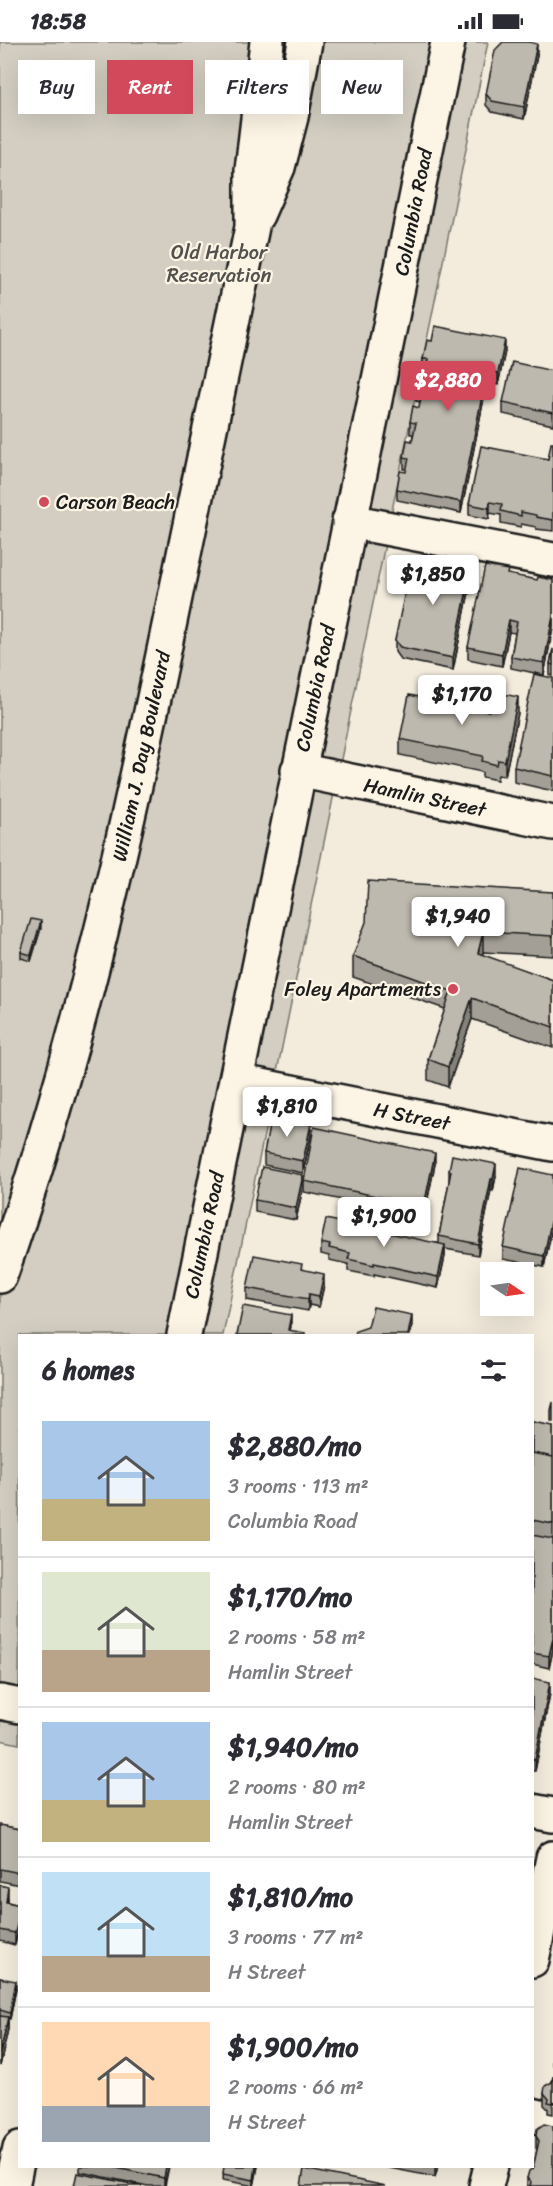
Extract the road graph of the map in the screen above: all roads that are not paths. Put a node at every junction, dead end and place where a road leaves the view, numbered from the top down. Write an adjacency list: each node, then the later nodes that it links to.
1 (305, 42): 4 (main road, William J. Day Boulevard)
2 (448, 42): 5 (main road, Columbia Road)
3 (268, 49): 4 (main road, William J. Day Boulevard)
4 (252, 227): 11 (main road, William J. Day Boulevard)
5 (349, 521): 6 (main road); 7 (main road, Columbia Road)
6 (553, 560)
7 (298, 770): 8 (main road, Hamlin Street); 9 (main road, Columbia Road)
8 (553, 823)
9 (236, 1081): 10 (main road, H Street); 12 (main road, Columbia Road)
10 (553, 1144)
11 (0, 1276)
12 (184, 1334)
13 (0, 1702): 14 (main road)
14 (18, 1706)
15 (534, 1811): 16 (main road)
16 (553, 1815)
17 (553, 1858): 18 (main road)
18 (534, 1950)
19 (534, 2115): 20 (main road)
20 (553, 2120)
21 (18, 2158): 23 (main road)
22 (490, 2168): 24 (main road)
23 (12, 2186)
24 (486, 2186)

